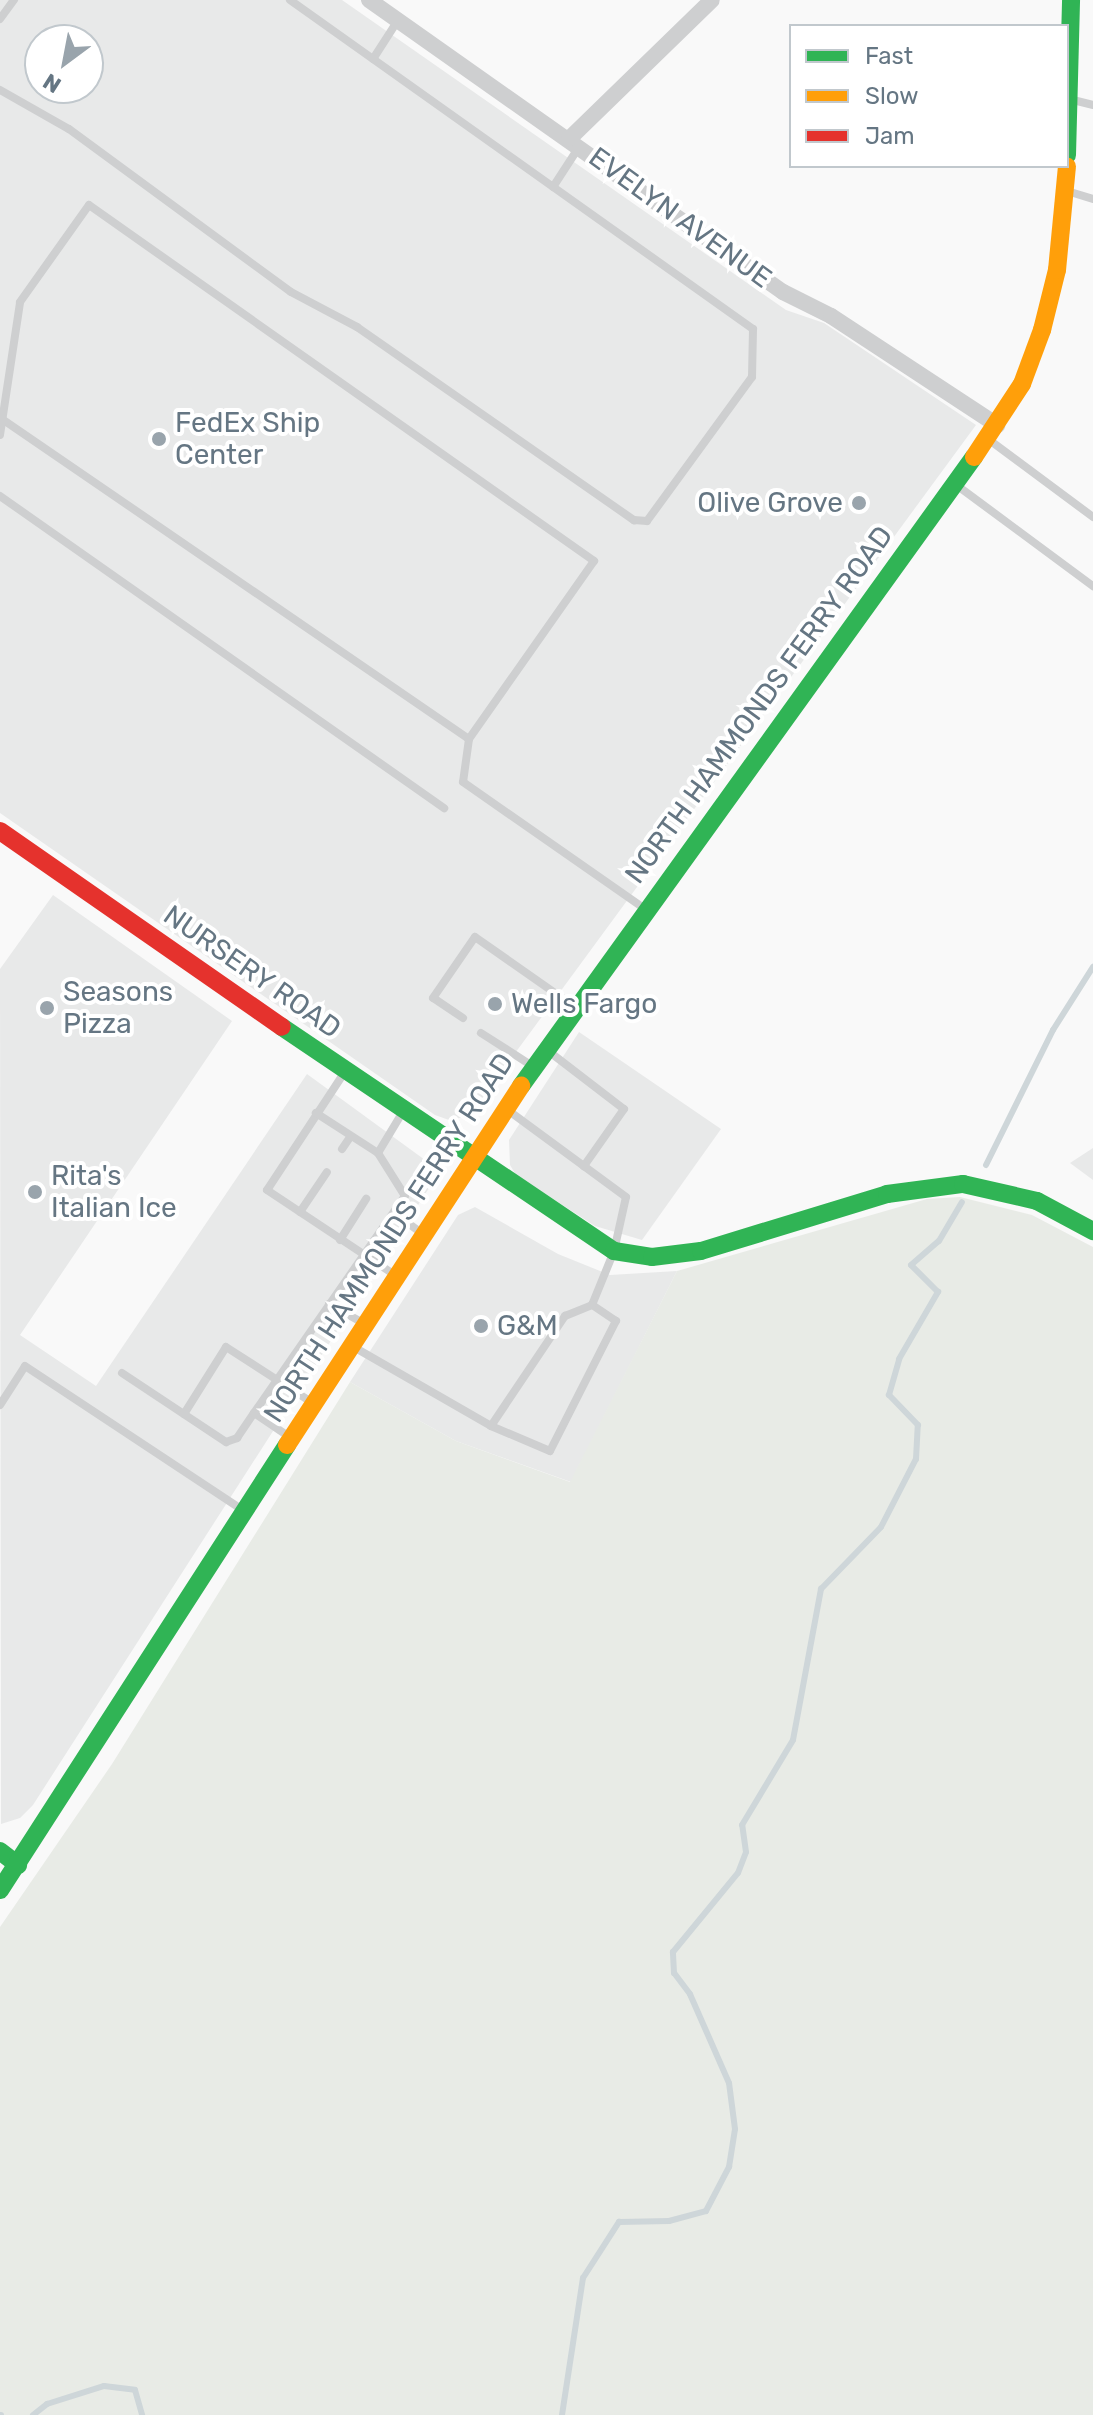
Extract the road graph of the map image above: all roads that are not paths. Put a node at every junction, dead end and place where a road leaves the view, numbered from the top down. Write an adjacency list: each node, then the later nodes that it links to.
1 (14, 0): 6 (lane)
2 (290, 0): 8 (lane)
3 (369, 0): 7 (street, EVELYN AVENUE)
4 (712, 0): 13 (street)
5 (1071, 0): 9 (main road)
6 (0, 19)
7 (398, 20): 8 (lane); 13 (street, EVELYN AVENUE)
8 (373, 59): 15 (lane)
9 (1069, 66)
10 (0, 90): 15 (lane)
11 (1069, 99): 12 (lane)
12 (1093, 105)
13 (574, 143): 15 (lane); 19 (street, EVELYN AVENUE)
14 (1067, 168): 16 (main road, NORTH HAMMONDS FERRY ROAD)
15 (553, 187)
16 (1067, 190): 17 (lane); 19 (main road, NORTH HAMMONDS FERRY ROAD)
17 (1093, 199)
18 (2, 419): 20 (lane); 25 (lane); 25 (lane)
19 (992, 432): 21 (main road, NORTH HAMMONDS FERRY ROAD); 23 (lane)
20 (0, 435)
21 (955, 484): 24 (lane); 28 (main road, NORTH HAMMONDS FERRY ROAD)
22 (0, 496): 26 (lane)
23 (1093, 517)
24 (1093, 586)
25 (469, 739): 28 (lane)
26 (444, 808)
27 (0, 831): 34 (main road, NURSERY ROAD)
28 (645, 909): 29 (main road, NORTH HAMMONDS FERRY ROAD)
29 (576, 1008): 30 (lane); 32 (main road, NORTH HAMMONDS FERRY ROAD)
30 (463, 1018)
31 (481, 1033): 33 (lane)
32 (547, 1049): 33 (main road, NORTH HAMMONDS FERRY ROAD); 43 (lane)
33 (534, 1067): 35 (main road, NORTH HAMMONDS FERRY ROAD)
34 (345, 1071): 36 (main road, NURSERY ROAD); 37 (lane)
35 (505, 1108): 41 (main road, NORTH HAMMONDS FERRY ROAD); 43 (lane)
36 (403, 1111): 40 (lane); 41 (main road, NURSERY ROAD)
37 (316, 1113): 38 (lane); 47 (lane)
38 (350, 1137): 39 (lane); 40 (lane)
39 (342, 1149)
40 (378, 1153): 42 (lane)
41 (472, 1159): 50 (main road, NORTH HAMMONDS FERRY ROAD); 52 (main road, NURSERY ROAD)
42 (388, 1163): 45 (lane); 48 (lane)
43 (584, 1166): 52 (lane)
44 (327, 1172): 47 (lane)
45 (381, 1175)
46 (366, 1199): 51 (lane)
47 (300, 1212): 51 (lane)
48 (394, 1213): 50 (lane); 53 (lane)
49 (1093, 1231): 52 (main road)
50 (423, 1233): 54 (main road, NORTH HAMMONDS FERRY ROAD)
51 (340, 1240): 53 (lane)
52 (614, 1251): 56 (lane)
53 (364, 1256): 54 (lane); 55 (lane)
54 (395, 1276): 57 (main road, NORTH HAMMONDS FERRY ROAD)
55 (329, 1304): 57 (lane); 60 (lane)
56 (592, 1305): 65 (lane); 65 (lane)
57 (365, 1324): 58 (main road, NORTH HAMMONDS FERRY ROAD)
58 (351, 1345): 61 (main road, NORTH HAMMONDS FERRY ROAD); 65 (lane)
59 (122, 1373): 64 (lane)
60 (277, 1379): 61 (lane); 63 (lane); 64 (lane)
61 (314, 1403): 66 (main road, NORTH HAMMONDS FERRY ROAD)
62 (0, 1405): 67 (lane)
63 (254, 1413): 64 (lane); 66 (lane)
64 (184, 1414)
65 (491, 1426)
66 (292, 1438): 67 (main road, NORTH HAMMONDS FERRY ROAD)
67 (245, 1512): 70 (main road, NORTH HAMMONDS FERRY ROAD)
68 (0, 1851): 70 (main road)
69 (0, 1858): 70 (main road)
70 (18, 1865): 71 (main road, NORTH HAMMONDS FERRY ROAD)
71 (0, 1890)

